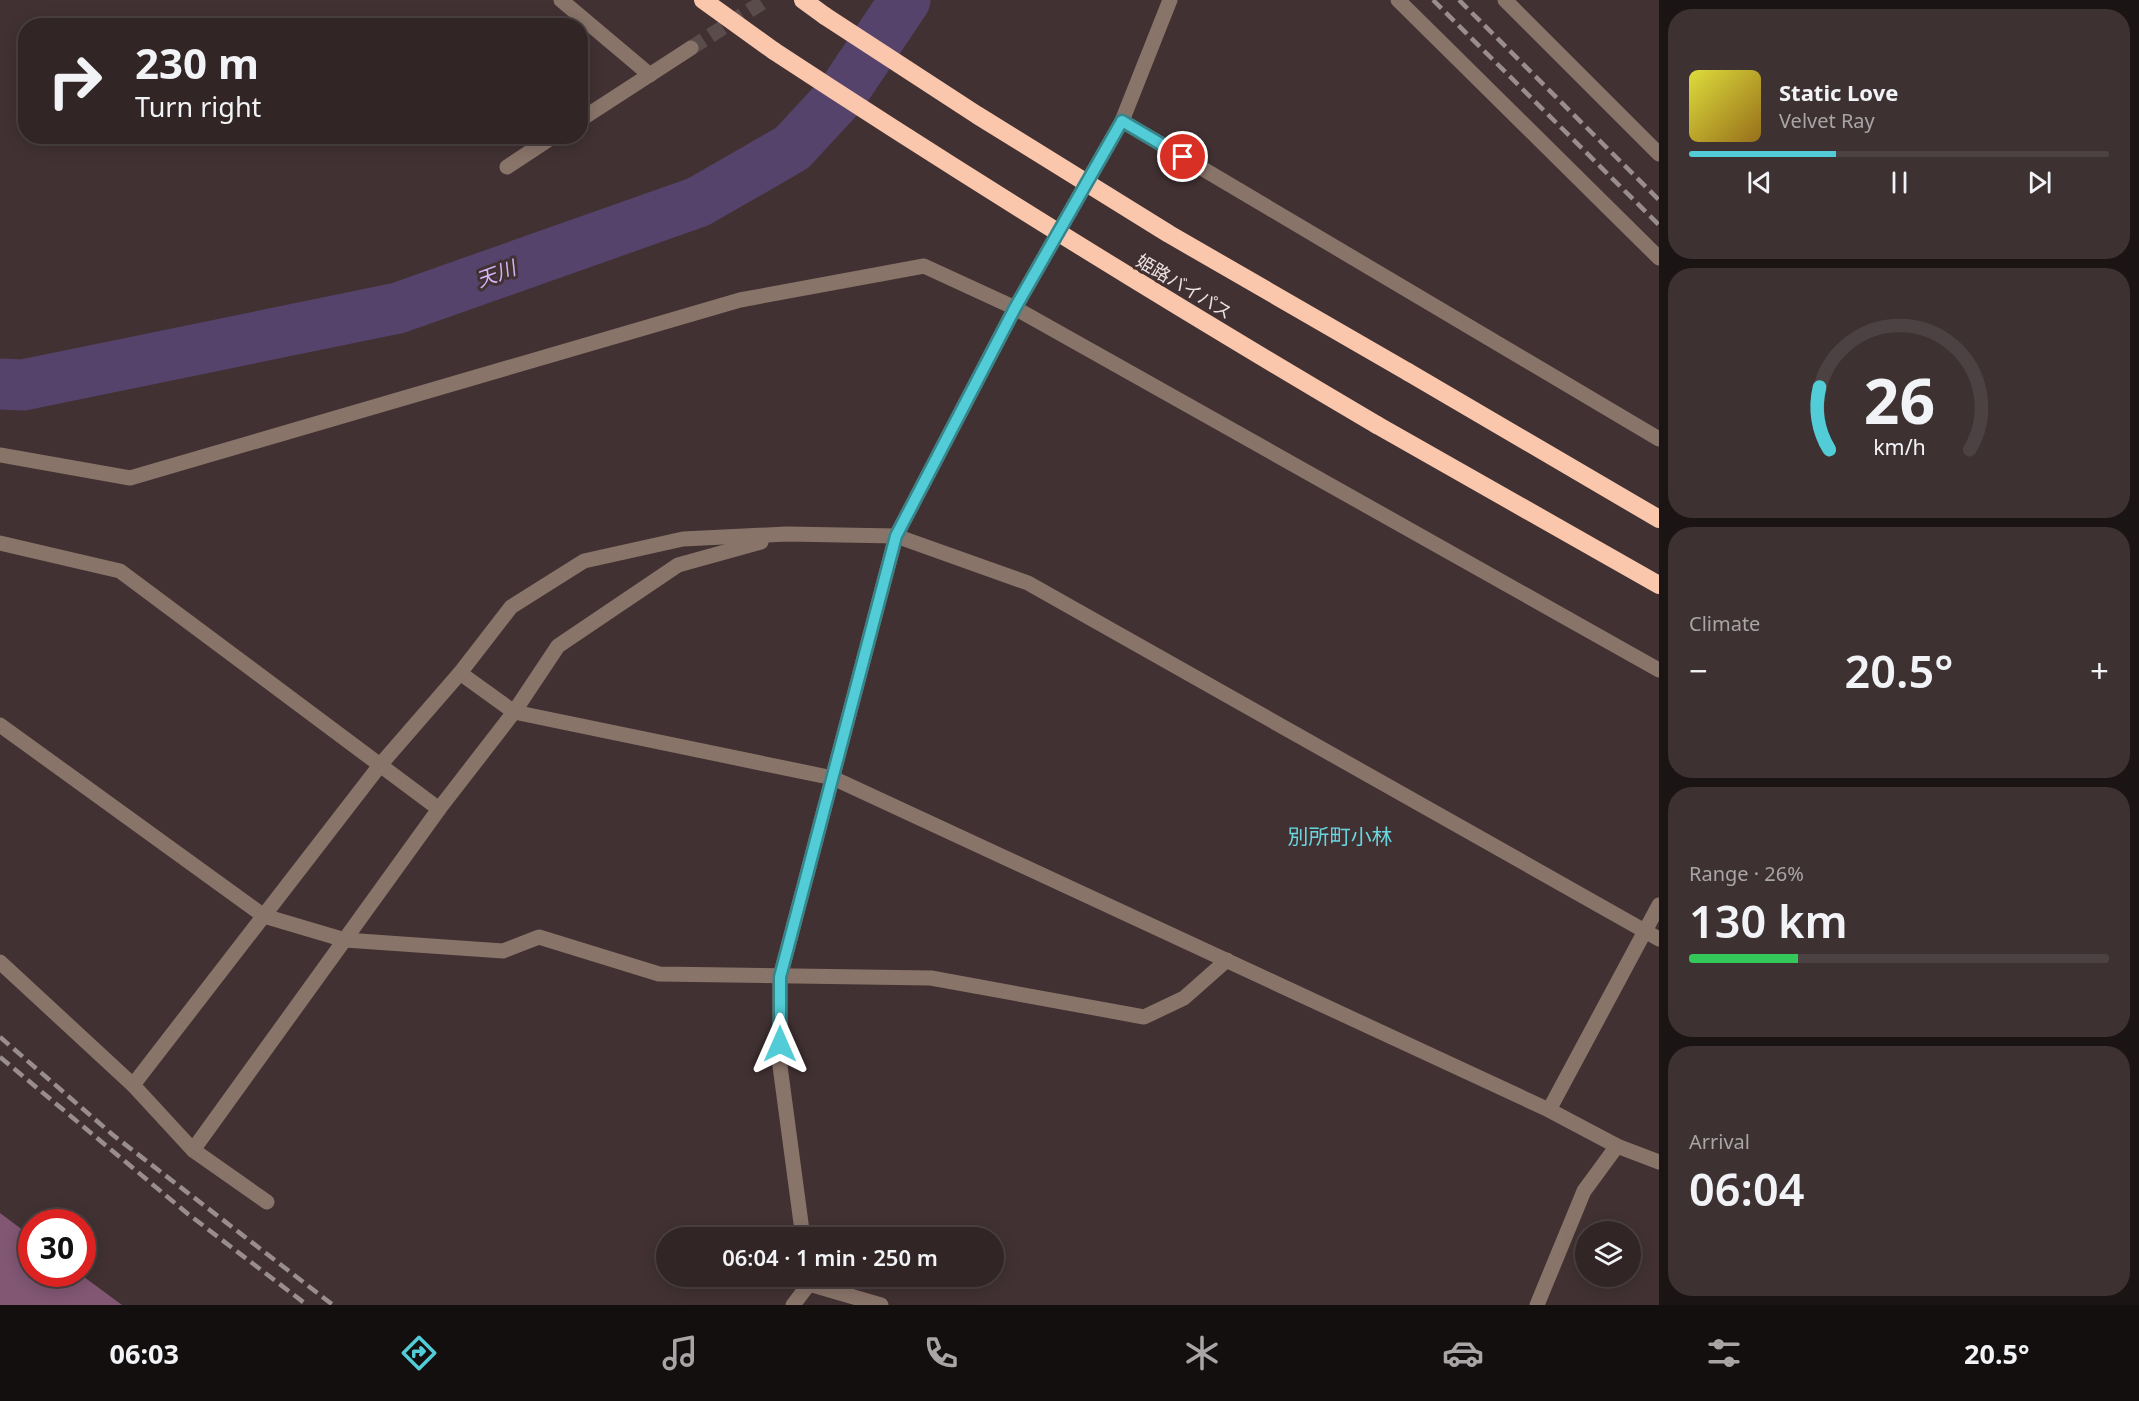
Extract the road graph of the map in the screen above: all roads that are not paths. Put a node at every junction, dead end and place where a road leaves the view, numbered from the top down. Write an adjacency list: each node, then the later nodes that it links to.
1 (561, 0): 7 (street)
2 (703, 0): 24 (highway, 姫路バイパス, bridge)
3 (803, 0): 20 (highway, 姫路バイパス, bridge)
4 (1170, 0): 12 (street)
5 (1398, 0): 16 (street)
6 (1505, 0): 14 (street)
7 (582, 18)
8 (588, 23): 10 (street)
9 (691, 48): 10 (street)
10 (650, 75): 11 (street)
11 (588, 115)
12 (1122, 121): 17 (street); 18 (street)
13 (542, 144): 15 (street)
14 (1659, 154)
15 (507, 167)
16 (1659, 258)
17 (1015, 308): 19 (street); 22 (street); 25 (street)
18 (1659, 439)
19 (0, 455)
20 (1659, 519)
21 (787, 534): 22 (street); 26 (street); 27 (street)
22 (896, 536): 30 (street); 34 (street)
23 (0, 543): 29 (street)
24 (1659, 585)
25 (1659, 670)
26 (460, 674): 27 (street); 29 (street)
27 (514, 712): 30 (street); 31 (street)
28 (0, 725): 33 (street)
29 (381, 764): 31 (street); 33 (street)
30 (833, 778): 37 (street); 39 (street)
31 (439, 809): 36 (street)
32 (1659, 905): 34 (street)
33 (264, 916): 36 (street); 40 (street)
34 (1644, 931): 35 (street); 41 (street)
35 (1659, 939)
36 (345, 940): 39 (street); 43 (street)
37 (1227, 960): 39 (street); 41 (street)
38 (0, 962): 40 (street)
39 (780, 977): 46 (street)
40 (133, 1085): 43 (street)
41 (1549, 1110): 42 (street)
42 (1617, 1146): 44 (street); 51 (street)
43 (193, 1150): 45 (street)
44 (1659, 1162)
45 (267, 1202)
46 (802, 1227)
47 (805, 1287): 49 (street)
48 (829, 1287): 50 (street)
49 (793, 1305)
50 (881, 1305)
51 (1538, 1305)

